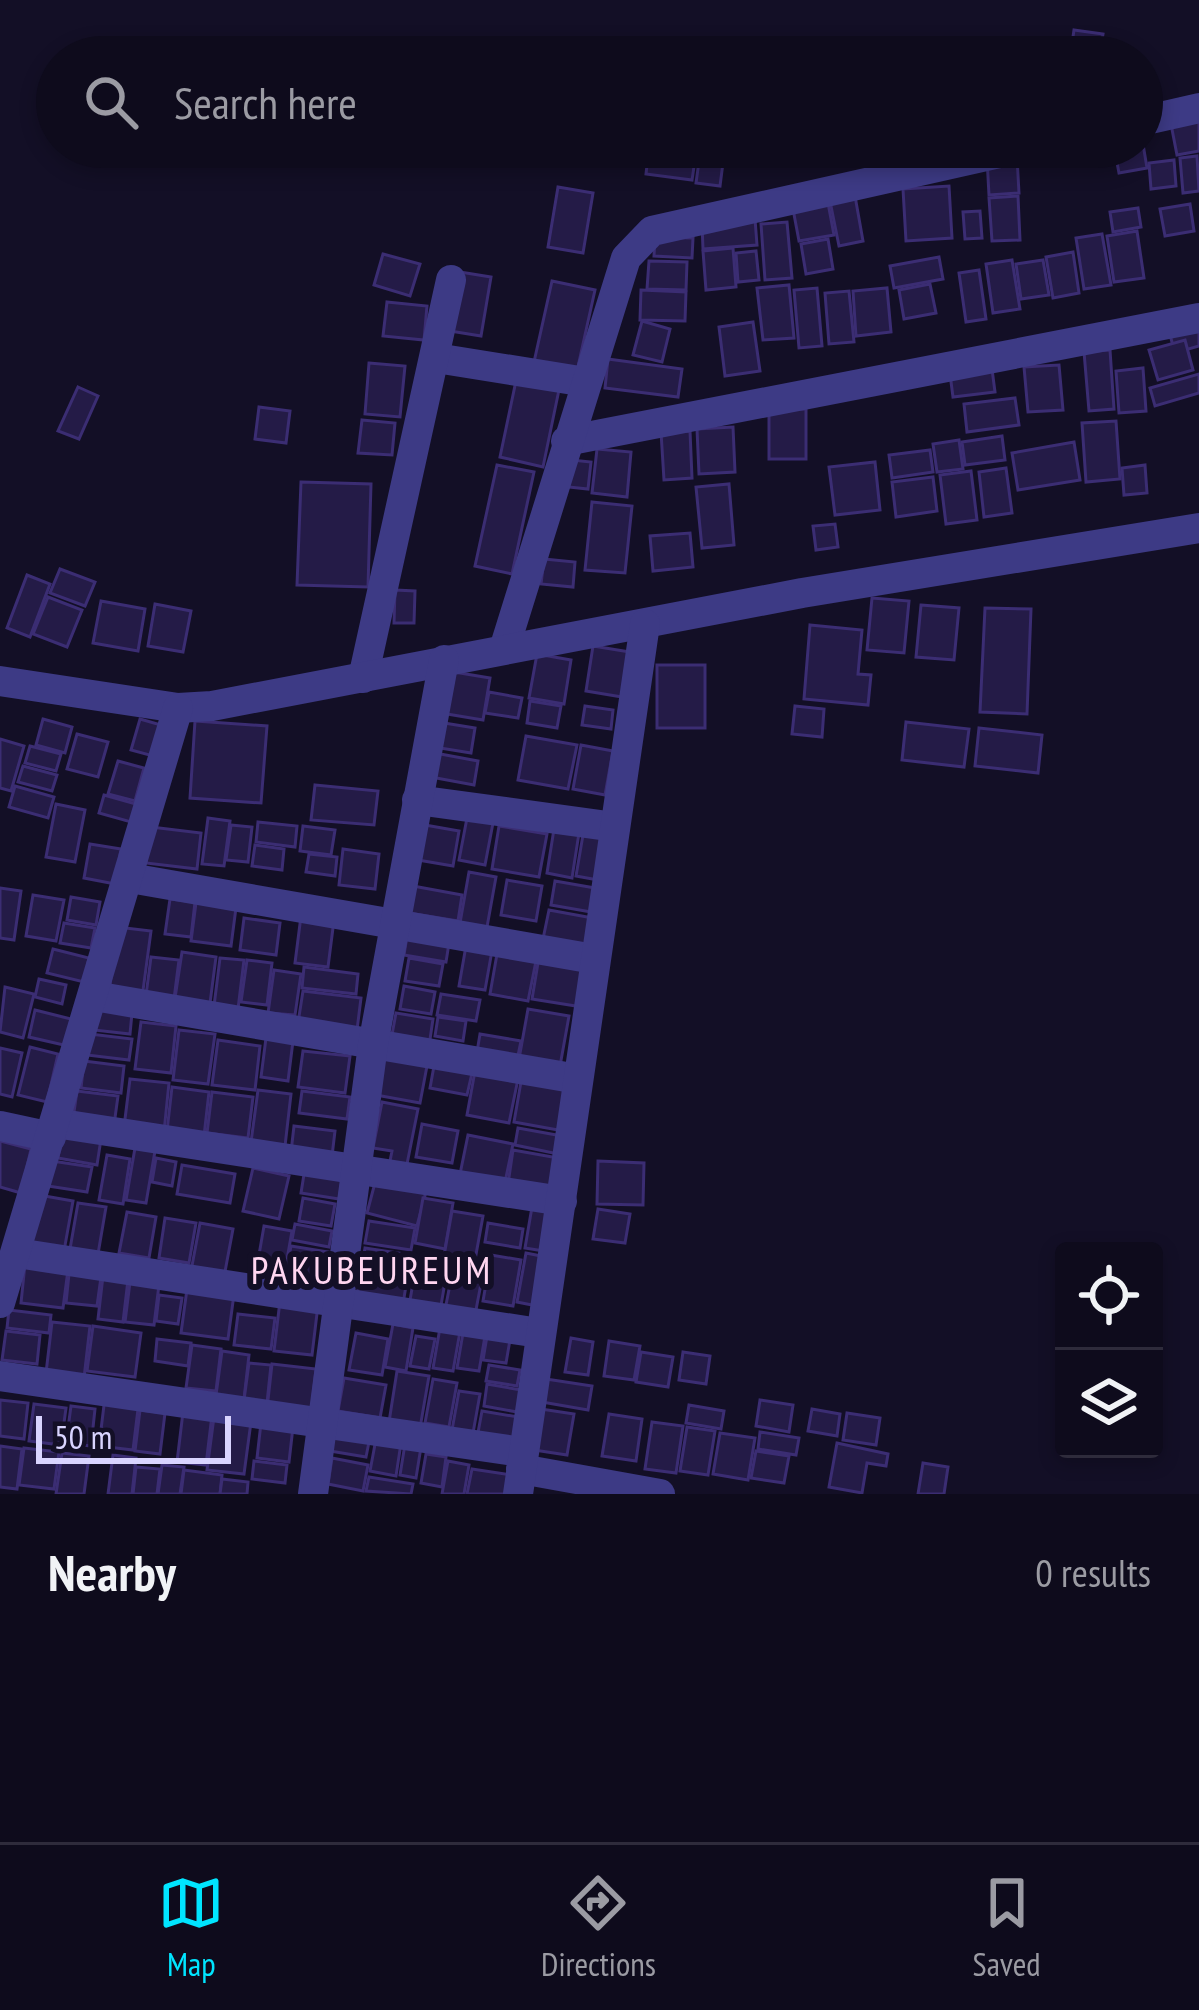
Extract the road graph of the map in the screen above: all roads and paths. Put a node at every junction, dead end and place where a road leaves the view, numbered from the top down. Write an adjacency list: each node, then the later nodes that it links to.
1 (1199, 108): 2 (street)
2 (1163, 116)
3 (933, 168): 7 (street)
4 (451, 280): 6 (street)
5 (1199, 318): 8 (street)
6 (436, 358): 7 (street); 13 (street)
7 (586, 382): 8 (street)
8 (566, 441): 11 (street)
9 (1199, 528): 10 (street)
10 (645, 624): 11 (street); 17 (street)
11 (506, 646): 12 (street)
12 (444, 660): 13 (street); 16 (street)
13 (363, 677): 15 (street)
14 (0, 681): 15 (street)
15 (178, 708): 18 (street)
16 (417, 800): 17 (street); 19 (street)
17 (614, 827): 20 (street)
18 (130, 878): 19 (street); 21 (street)
19 (394, 920): 20 (street); 22 (street)
20 (594, 959): 23 (street)
21 (94, 996): 22 (street); 25 (street)
22 (373, 1045): 23 (street); 26 (street)
23 (578, 1079): 27 (street)
24 (0, 1126): 25 (street)
25 (53, 1130): 26 (street); 28 (street)
26 (359, 1171): 27 (street); 29 (street)
27 (562, 1201): 31 (street)
28 (16, 1253): 29 (street); 30 (street)
29 (340, 1301): 31 (street); 33 (street)
30 (0, 1303)
31 (539, 1333): 34 (street)
32 (0, 1376): 33 (street)
33 (322, 1424): 34 (street); 35 (street)
34 (520, 1472): 36 (street)
35 (313, 1494)
36 (660, 1494)

